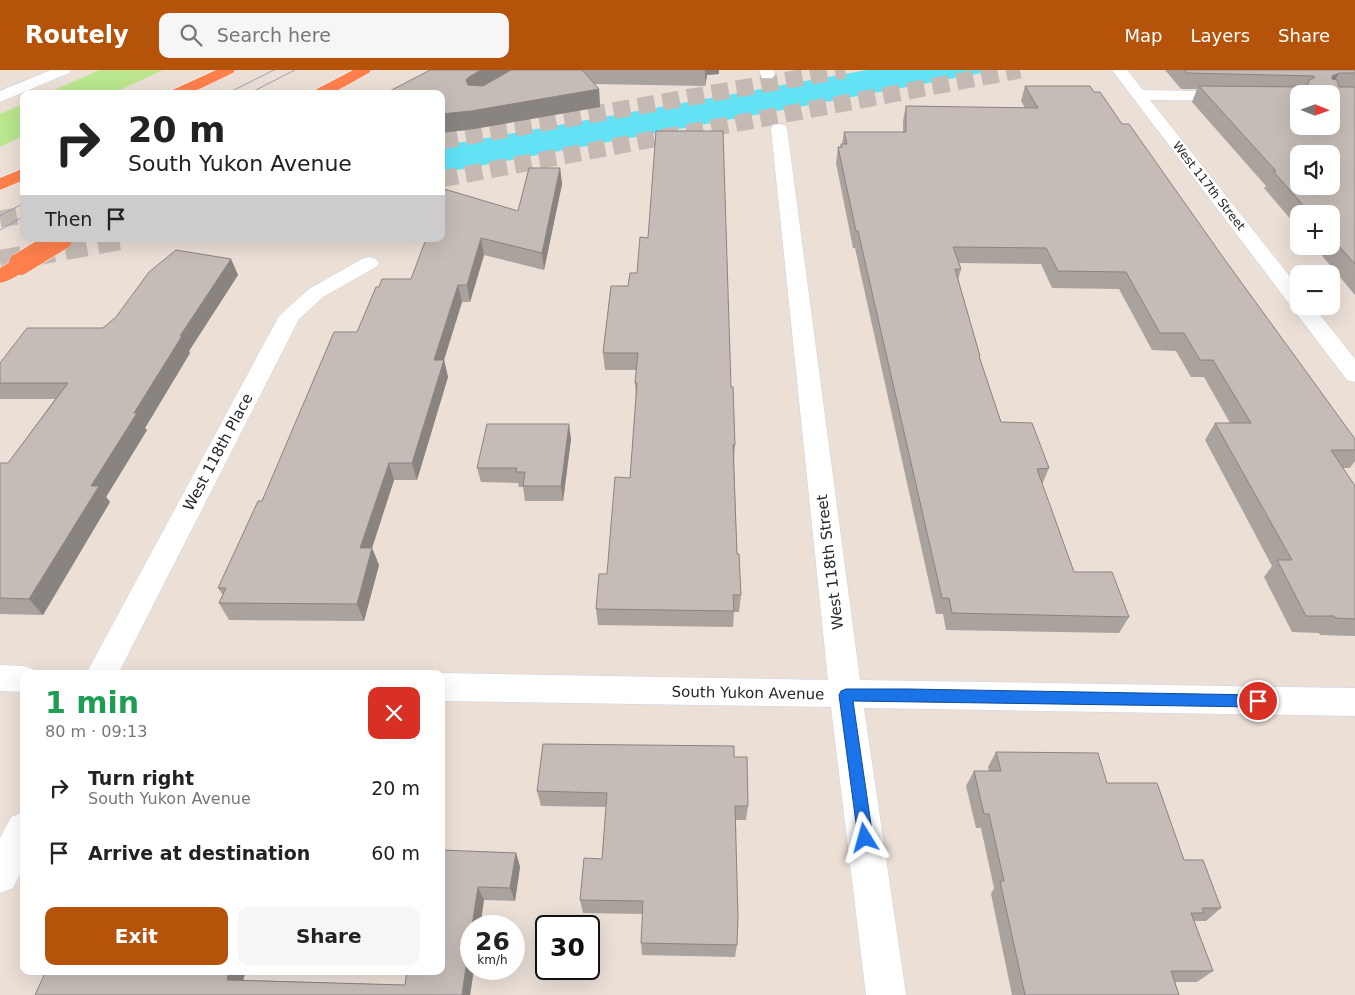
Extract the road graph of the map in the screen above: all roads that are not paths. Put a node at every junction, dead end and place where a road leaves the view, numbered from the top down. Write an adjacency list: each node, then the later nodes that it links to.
1 (64, 70): 6 (street)
2 (228, 70): 7 (highway)
3 (364, 70): 8 (highway)
4 (1119, 70): 9 (street, West 117th Street)
5 (0, 88): 6 (street)
6 (19, 88): 11 (street)
7 (185, 90)
8 (326, 90)
9 (1140, 95): 10 (street); 18 (street, West 117th Street)
10 (1290, 96)
11 (0, 97)
12 (779, 129): 25 (street, West 118th Street)
13 (20, 175): 14 (highway)
14 (0, 185)
15 (56, 242): 17 (highway, bridge)
16 (370, 263): 21 (street, West 118th Place)
17 (0, 277)
18 (1290, 290)
19 (1309, 315): 20 (street)
20 (1355, 375)
21 (104, 670)
22 (0, 678): 23 (street)
23 (20, 679)
24 (445, 687): 25 (street, South Yukon Avenue)
25 (846, 695): 26 (street, South Yukon Avenue); 29 (street, West 118th Street)
26 (1355, 702)
27 (20, 837): 28 (street)
28 (0, 875)
29 (886, 995)

